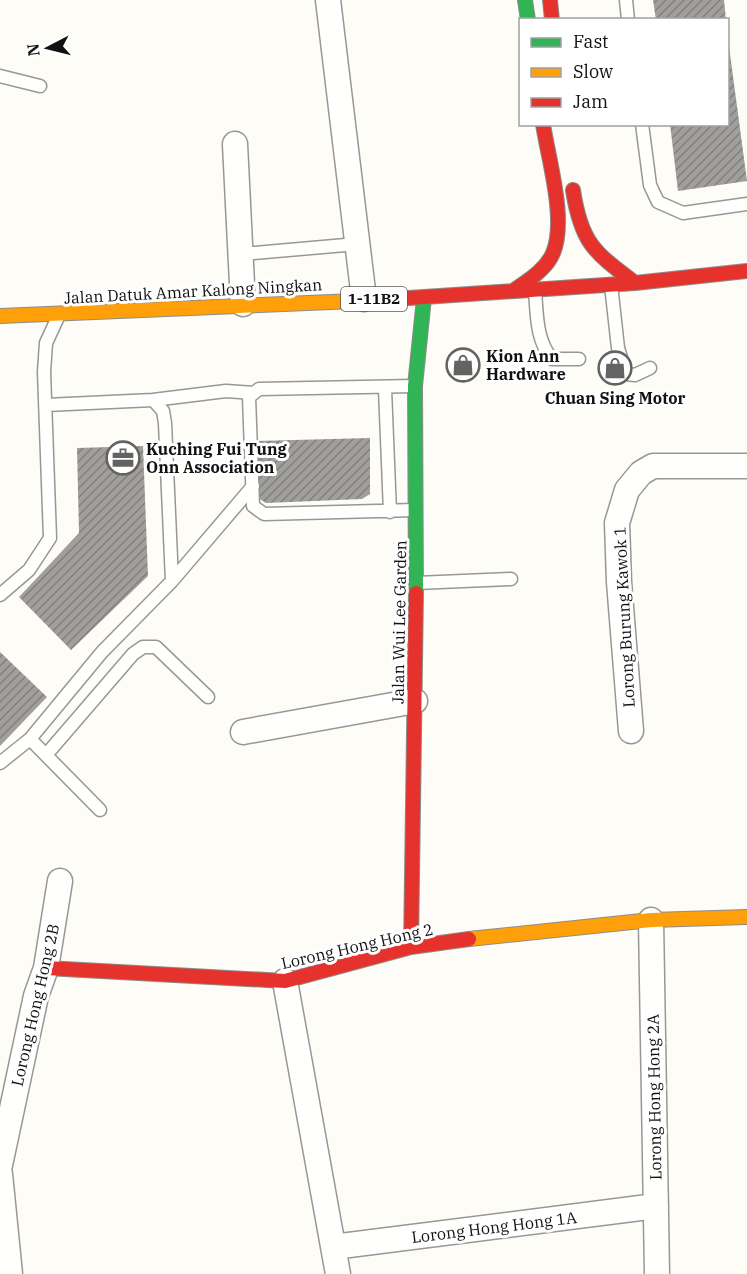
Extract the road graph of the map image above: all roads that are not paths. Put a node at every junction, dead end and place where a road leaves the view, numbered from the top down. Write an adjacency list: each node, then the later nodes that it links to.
1 (328, 0): 15 (street)
2 (525, 0): 5 (main road)
3 (550, 0): 6 (main road)
4 (626, 0): 7 (lane)
5 (528, 18)
6 (552, 18)
7 (628, 18)
8 (0, 76): 9 (lane)
9 (40, 86)
10 (543, 126): 21 (main road)
11 (642, 126): 14 (lane)
12 (235, 144): 16 (street)
13 (571, 172): 18 (main road)
14 (747, 204)
15 (357, 244): 16 (lane); 23 (street)
16 (242, 254): 24 (street)
17 (747, 271): 18 (main road, Jalan Datuk Amar Kalong Ningkan / 1-11B2)
18 (635, 283): 19 (main road, Jalan Datuk Amar Kalong Ningkan / 1-11B2)
19 (610, 284): 20 (main road, Jalan Datuk Amar Kalong Ningkan / 1-11B2); 28 (lane)
20 (535, 289): 21 (main road, Jalan Datuk Amar Kalong Ningkan / 1-11B2); 27 (lane)
21 (513, 291): 22 (main road, Jalan Datuk Amar Kalong Ningkan / 1-11B2)
22 (424, 297): 23 (main road, Jalan Datuk Amar Kalong Ningkan / 1-11B2); 29 (main road, Jalan Wui Lee Garden)
23 (364, 299): 24 (main road, Jalan Datuk Amar Kalong Ningkan / 1-11B2)
24 (243, 304): 25 (main road, Jalan Datuk Amar Kalong Ningkan / 1-11B2)
25 (60, 314): 26 (main road, Jalan Datuk Amar Kalong Ningkan / 1-11B2); 33 (lane)
26 (0, 316)
27 (579, 359)
28 (650, 368)
29 (415, 386): 30 (lane); 36 (main road, Jalan Wui Lee Garden)
30 (385, 389): 31 (lane); 37 (lane)
31 (254, 393): 32 (lane); 35 (lane)
32 (153, 400): 33 (lane); 39 (lane)
33 (46, 405): 41 (lane)
34 (747, 466): 44 (street, Lorong Burung Kawok 1)
35 (253, 486): 37 (lane); 39 (lane)
36 (417, 510): 37 (lane); 40 (main road, Jalan Wui Lee Garden)
37 (390, 512)
38 (511, 579): 40 (lane)
39 (172, 581): 46 (lane)
40 (415, 583): 43 (main road, Jalan Wui Lee Garden)
41 (0, 595)
42 (208, 697): 47 (lane)
43 (415, 701): 45 (street); 53 (main road, Jalan Wui Lee Garden)
44 (631, 731)
45 (243, 732)
46 (30, 739): 47 (lane); 48 (lane)
47 (46, 755): 49 (lane)
48 (0, 763)
49 (100, 810)
50 (60, 881): 54 (street, Lorong Hong Hong 2B)
51 (747, 917): 52 (main road, Lorong Hong Hong 2)
52 (651, 920): 53 (main road, Lorong Hong Hong 2); 58 (street, Lorong Hong Hong 2A)
53 (411, 947): 55 (main road, Lorong Hong Hong 2)
54 (46, 968): 55 (main road, Lorong Hong Hong 2); 56 (street, Lorong Hong Hong 2B)
55 (285, 981): 60 (street)
56 (0, 1165)
57 (0, 1174): 59 (street)
58 (656, 1206): 60 (street, Lorong Hong Hong 1A); 63 (street, Lorong Hong Hong 2A)
59 (1, 1210): 61 (street)
60 (333, 1247): 62 (street)
61 (10, 1274)
62 (338, 1274)
63 (657, 1274)

